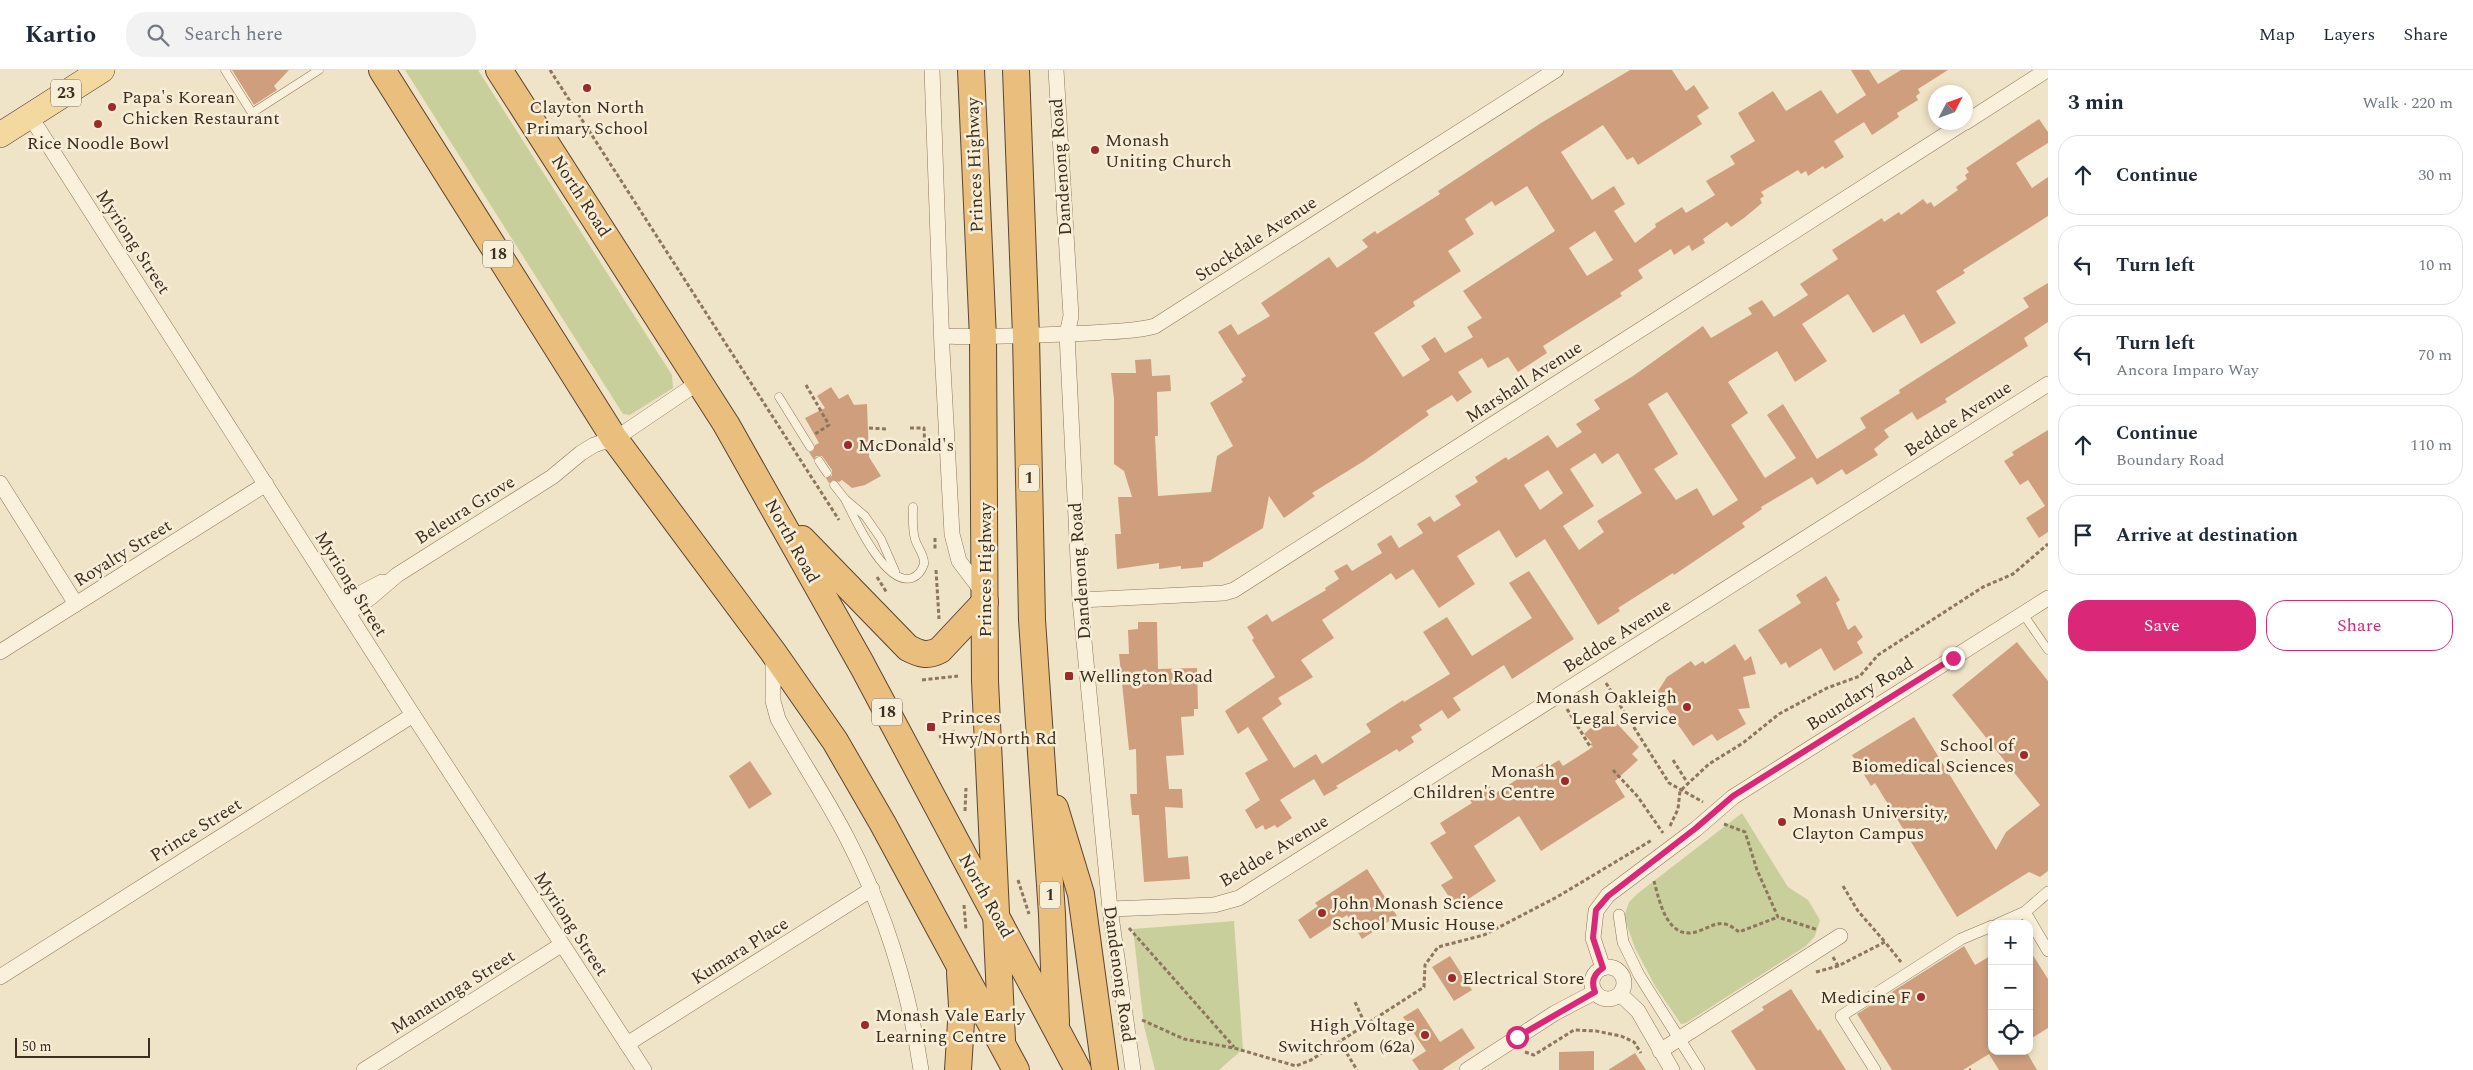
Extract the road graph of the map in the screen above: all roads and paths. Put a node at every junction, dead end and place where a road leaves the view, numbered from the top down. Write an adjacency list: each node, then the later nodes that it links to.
1 (102, 70): 13 (main road, 23)
2 (225, 70): 3 (lane)
3 (319, 70)
4 (382, 70): 30 (highway, 18)
5 (499, 70): 21 (highway, North Road / 18)
6 (550, 70): 25 (path)
7 (932, 70): 18 (street)
8 (971, 70): 20 (highway, Princes Highway)
9 (1016, 70): 19 (highway, 1)
10 (1056, 70): 17 (street, Dandenong Road)
11 (1556, 70): 17 (street, Stockdale Avenue)
12 (2047, 70): 14 (street, Marshall Avenue)
13 (30, 116): 16 (main road, 23); 38 (street, Myriong Street)
14 (1973, 117)
15 (1953, 130): 48 (street, Marshall Avenue)
16 (0, 135)
17 (1067, 334): 19 (street, Stockdale Avenue); 48 (street, Dandenong Road)
18 (943, 336): 20 (street, Stockdale Avenue); 46 (street)
19 (1026, 336): 20 (street, Stockdale Avenue); 65 (highway, 1)
20 (983, 338): 46 (highway, Princes Highway)
21 (699, 382): 30 (street, Beleura Grove); 42 (highway, North Road / 18)
22 (2048, 384): 78 (street, Beddoe Avenue)
23 (806, 385): 26 (path)
24 (780, 397): 32 (lane)
25 (765, 406)
26 (829, 425)
27 (869, 428): 29 (path)
28 (910, 428): 33 (path)
29 (886, 429)
30 (614, 438): 50 (street, Beleura Grove); 55 (highway, 18)
31 (930, 442): 33 (path)
32 (810, 447)
33 (931, 450): 34 (path)
34 (931, 459)
35 (819, 461): 36 (lane)
36 (827, 473)
37 (0, 483): 49 (street)
38 (266, 484): 49 (street, Royalty Street); 50 (street, Myriong Street)
39 (834, 485): 40 (lane)
40 (845, 499): 45 (lane); 45 (lane)
41 (913, 508): 45 (lane)
42 (776, 512): 46 (highway); 80 (highway, North Road / 18)
43 (934, 533): 52 (path)
44 (2048, 544): 67 (path)
45 (898, 577)
46 (985, 598): 80 (highway, Princes Highway)
47 (2048, 598): 51 (street, Boundary Road)
48 (1080, 600): 78 (street, Dandenong Road)
49 (76, 604): 54 (street, Royalty Street)
50 (345, 608): 60 (street, Myriong Street)
51 (2023, 614): 53 (lane); 71 (street, Boundary Road)
52 (939, 626)
53 (2048, 650)
54 (0, 652)
55 (773, 652): 75 (street); 92 (highway, 18)
56 (958, 676): 57 (path)
57 (922, 680)
58 (1606, 683): 69 (path)
59 (1567, 709): 63 (path)
60 (413, 715): 89 (street, Myriong Street); 95 (street, Prince Street)
61 (955, 731): 62 (path)
62 (939, 737)
63 (1591, 748)
64 (1673, 760): 67 (path)
65 (1042, 762): 101 (highway, 1); 117 (highway)
66 (1613, 770): 72 (path)
67 (1687, 782): 69 (path)
68 (966, 788): 70 (path)
69 (1680, 791): 71 (path); 72 (path)
70 (965, 818)
71 (1717, 819): 82 (path); 93 (street, Boundary Road)
72 (1663, 833): 100 (path)
73 (1652, 877): 82 (path)
74 (1843, 886): 88 (path)
75 (872, 889): 104 (street, Kumara Place); 112 (street)
76 (2048, 892): 79 (street)
77 (964, 896): 86 (path)
78 (1110, 909): 118 (street, Dandenong Road)
79 (2024, 912): 83 (street); 91 (street)
80 (996, 914): 101 (highway, North Road / 18); 109 (highway, Princes Highway)
81 (1619, 915): 102 (street)
82 (1778, 918): 90 (path)
83 (2007, 920)
84 (1129, 927): 106 (path)
85 (1988, 928): 94 (street)
86 (966, 935)
87 (1840, 936): 90 (street)
88 (1885, 942): 90 (path); 94 (path)
89 (561, 945): 104 (street, Myriong Street); 110 (street, Manatunga Street)
90 (1827, 946): 102 (street)
91 (2048, 950)
92 (960, 968): 109 (highway, 18); 113 (highway)
93 (1603, 968): 96 (street); 97 (street)
94 (1910, 972): 123 (street)
95 (0, 978)
96 (1595, 992): 97 (street); 105 (street)
97 (1620, 994): 107 (street)
98 (1355, 1002): 100 (path)
99 (1140, 1019): 106 (path)
100 (1366, 1026): 103 (path)
101 (1056, 1029): 115 (highway, 1); 116 (highway, 18)
102 (1679, 1039): 107 (street); 122 (street)
103 (1340, 1042): 106 (path); 119 (path)
104 (627, 1044): 111 (street, Myriong Street)
105 (1502, 1046): 108 (path); 120 (street)
106 (1234, 1048)
107 (1660, 1051): 121 (street)
108 (1643, 1056)
109 (1002, 1057): 114 (highway, 18)
110 (364, 1070)
111 (644, 1070)
112 (921, 1070)
113 (958, 1070)
114 (1016, 1070)
115 (1058, 1070)
116 (1078, 1070)
117 (1105, 1070)
118 (1132, 1070)
119 (1357, 1070)
120 (1466, 1070)
121 (1672, 1070)
122 (1699, 1070)
123 (1875, 1070)

